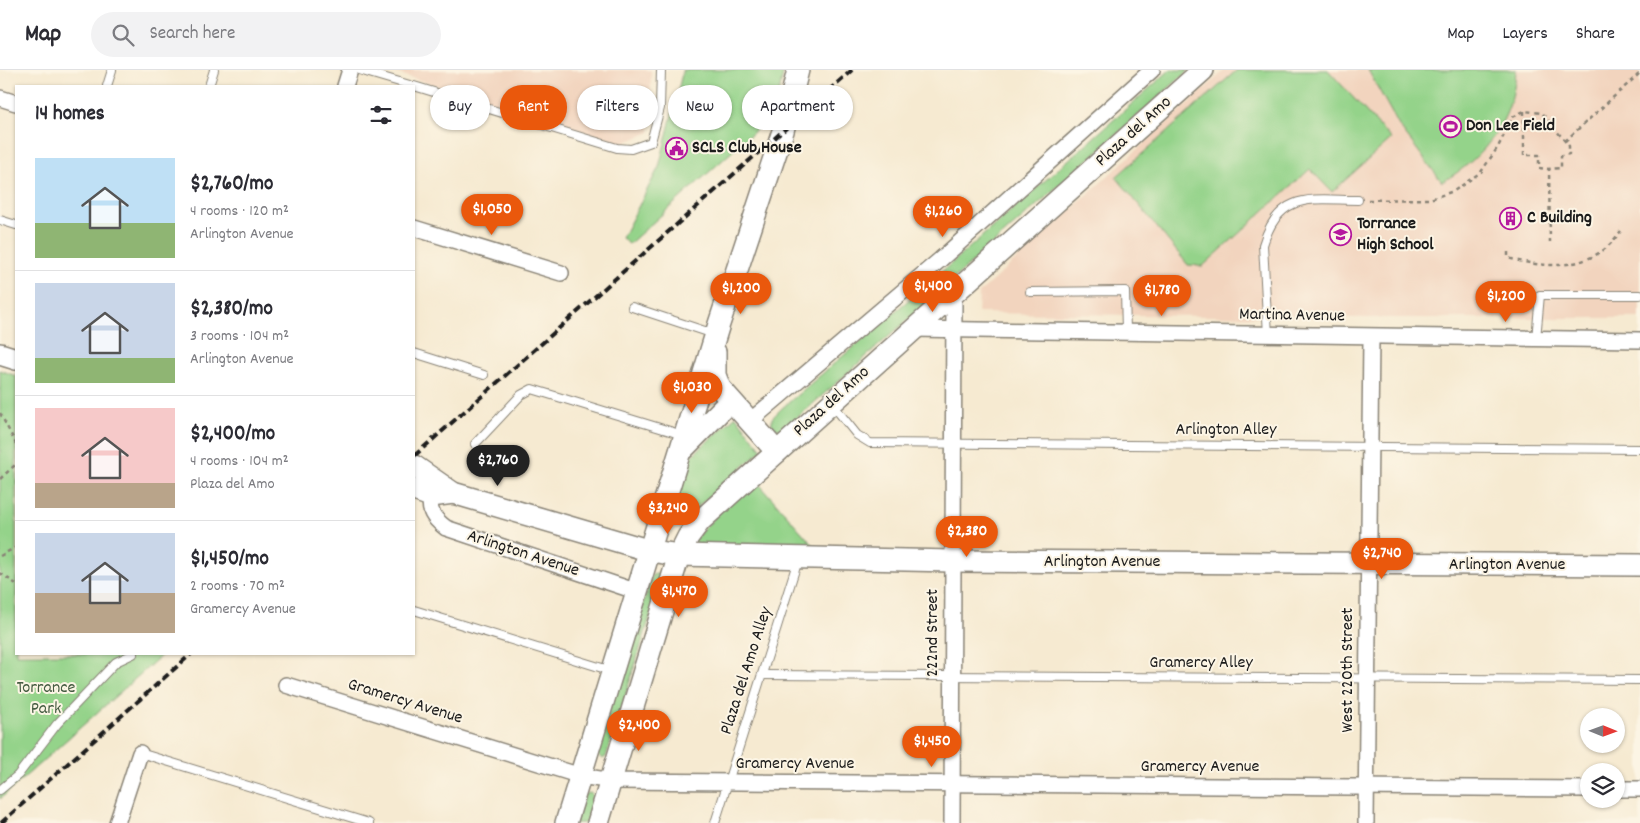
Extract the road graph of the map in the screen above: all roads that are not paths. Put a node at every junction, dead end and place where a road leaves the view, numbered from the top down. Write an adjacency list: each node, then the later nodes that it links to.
1 (112, 70): 9 (lane)
2 (214, 70): 10 (lane)
3 (350, 70): 11 (street)
4 (359, 70): 12 (lane)
5 (661, 70): 13 (lane)
6 (798, 70): 27 (street)
7 (1152, 70): 39 (street)
8 (1203, 70): 22 (street, Plaza del Amo)
9 (107, 85)
10 (209, 85)
11 (345, 85)
12 (411, 85)
13 (415, 86)
14 (0, 98): 15 (street)
15 (15, 103)
16 (1358, 200): 29 (lane)
17 (0, 220): 18 (lane)
18 (15, 225)
19 (415, 228): 20 (street)
20 (561, 273)
21 (1030, 292): 28 (lane)
22 (954, 293): 25 (street, Plaza del Amo); 26 (street, 222nd Street)
23 (1640, 295): 31 (lane)
24 (632, 307): 27 (lane)
25 (913, 328): 26 (street, Martina Avenue); 38 (street, Plaza del Amo)
26 (953, 328): 28 (street, Martina Avenue); 42 (street, 222nd Street)
27 (717, 329): 37 (street); 41 (street)
28 (1126, 332): 29 (street, Martina Avenue)
29 (1268, 334): 30 (street, Martina Avenue)
30 (1371, 337): 31 (street, Martina Avenue); 43 (street, West 220th Street)
31 (1536, 339): 32 (street, Martina Avenue)
32 (1640, 340)
33 (415, 352): 36 (lane)
34 (0, 354): 35 (street)
35 (15, 359)
36 (484, 375)
37 (730, 401): 39 (street); 41 (street)
38 (831, 402): 42 (lane, Arlington Alley); 45 (street, Plaza del Amo)
39 (749, 422): 45 (street)
40 (476, 444): 41 (lane)
41 (683, 444): 49 (street)
42 (953, 444): 43 (lane, Arlington Alley); 52 (street, 222nd Street)
43 (1370, 445): 44 (lane, Arlington Alley); 53 (street, West 220th Street)
44 (1640, 449)
45 (777, 452): 50 (street, Plaza del Amo)
46 (415, 467): 48 (street, Arlington Avenue)
47 (422, 493): 48 (street, Arlington Avenue); 55 (street, Arlington Avenue)
48 (453, 493): 49 (street, Arlington Avenue)
49 (651, 551): 50 (street, Arlington Avenue); 55 (street)
50 (679, 555): 51 (street, Arlington Avenue); 66 (street, Plaza del Amo)
51 (799, 558): 52 (street, Arlington Avenue); 59 (lane, Plaza del Amo Alley)
52 (952, 561): 53 (street, Arlington Avenue); 60 (street, 222nd Street)
53 (1367, 563): 54 (street, Arlington Avenue); 61 (street, West 220th Street)
54 (1640, 565)
55 (638, 592): 58 (street)
56 (415, 610): 58 (lane)
57 (131, 655): 73 (lane)
58 (613, 672): 65 (street)
59 (762, 674): 60 (lane, Gramercy Alley); 67 (lane, Plaza del Amo Alley)
60 (952, 677): 61 (lane, Gramercy Alley); 68 (street, 222nd Street)
61 (1367, 678): 62 (lane, Gramercy Alley); 69 (street, West 220th Street)
62 (1640, 680)
63 (286, 685): 65 (street, Gramercy Avenue)
64 (140, 753): 74 (street); 75 (lane)
65 (581, 776): 66 (street, Gramercy Avenue); 76 (street)
66 (612, 781): 67 (street, Gramercy Avenue); 77 (street, Plaza del Amo)
67 (727, 783): 68 (street, Gramercy Avenue); 78 (lane, Plaza del Amo Alley)
68 (952, 784): 69 (street, Gramercy Avenue); 79 (street, 222nd Street)
69 (1366, 787): 70 (street, Gramercy Avenue); 80 (street, West 220th Street)
70 (1580, 789)
71 (1625, 789): 72 (street)
72 (1640, 789)
73 (0, 790)
74 (117, 823)
75 (369, 823)
76 (566, 823)
77 (598, 823)
78 (715, 823)
79 (952, 823)
80 (1366, 823)

